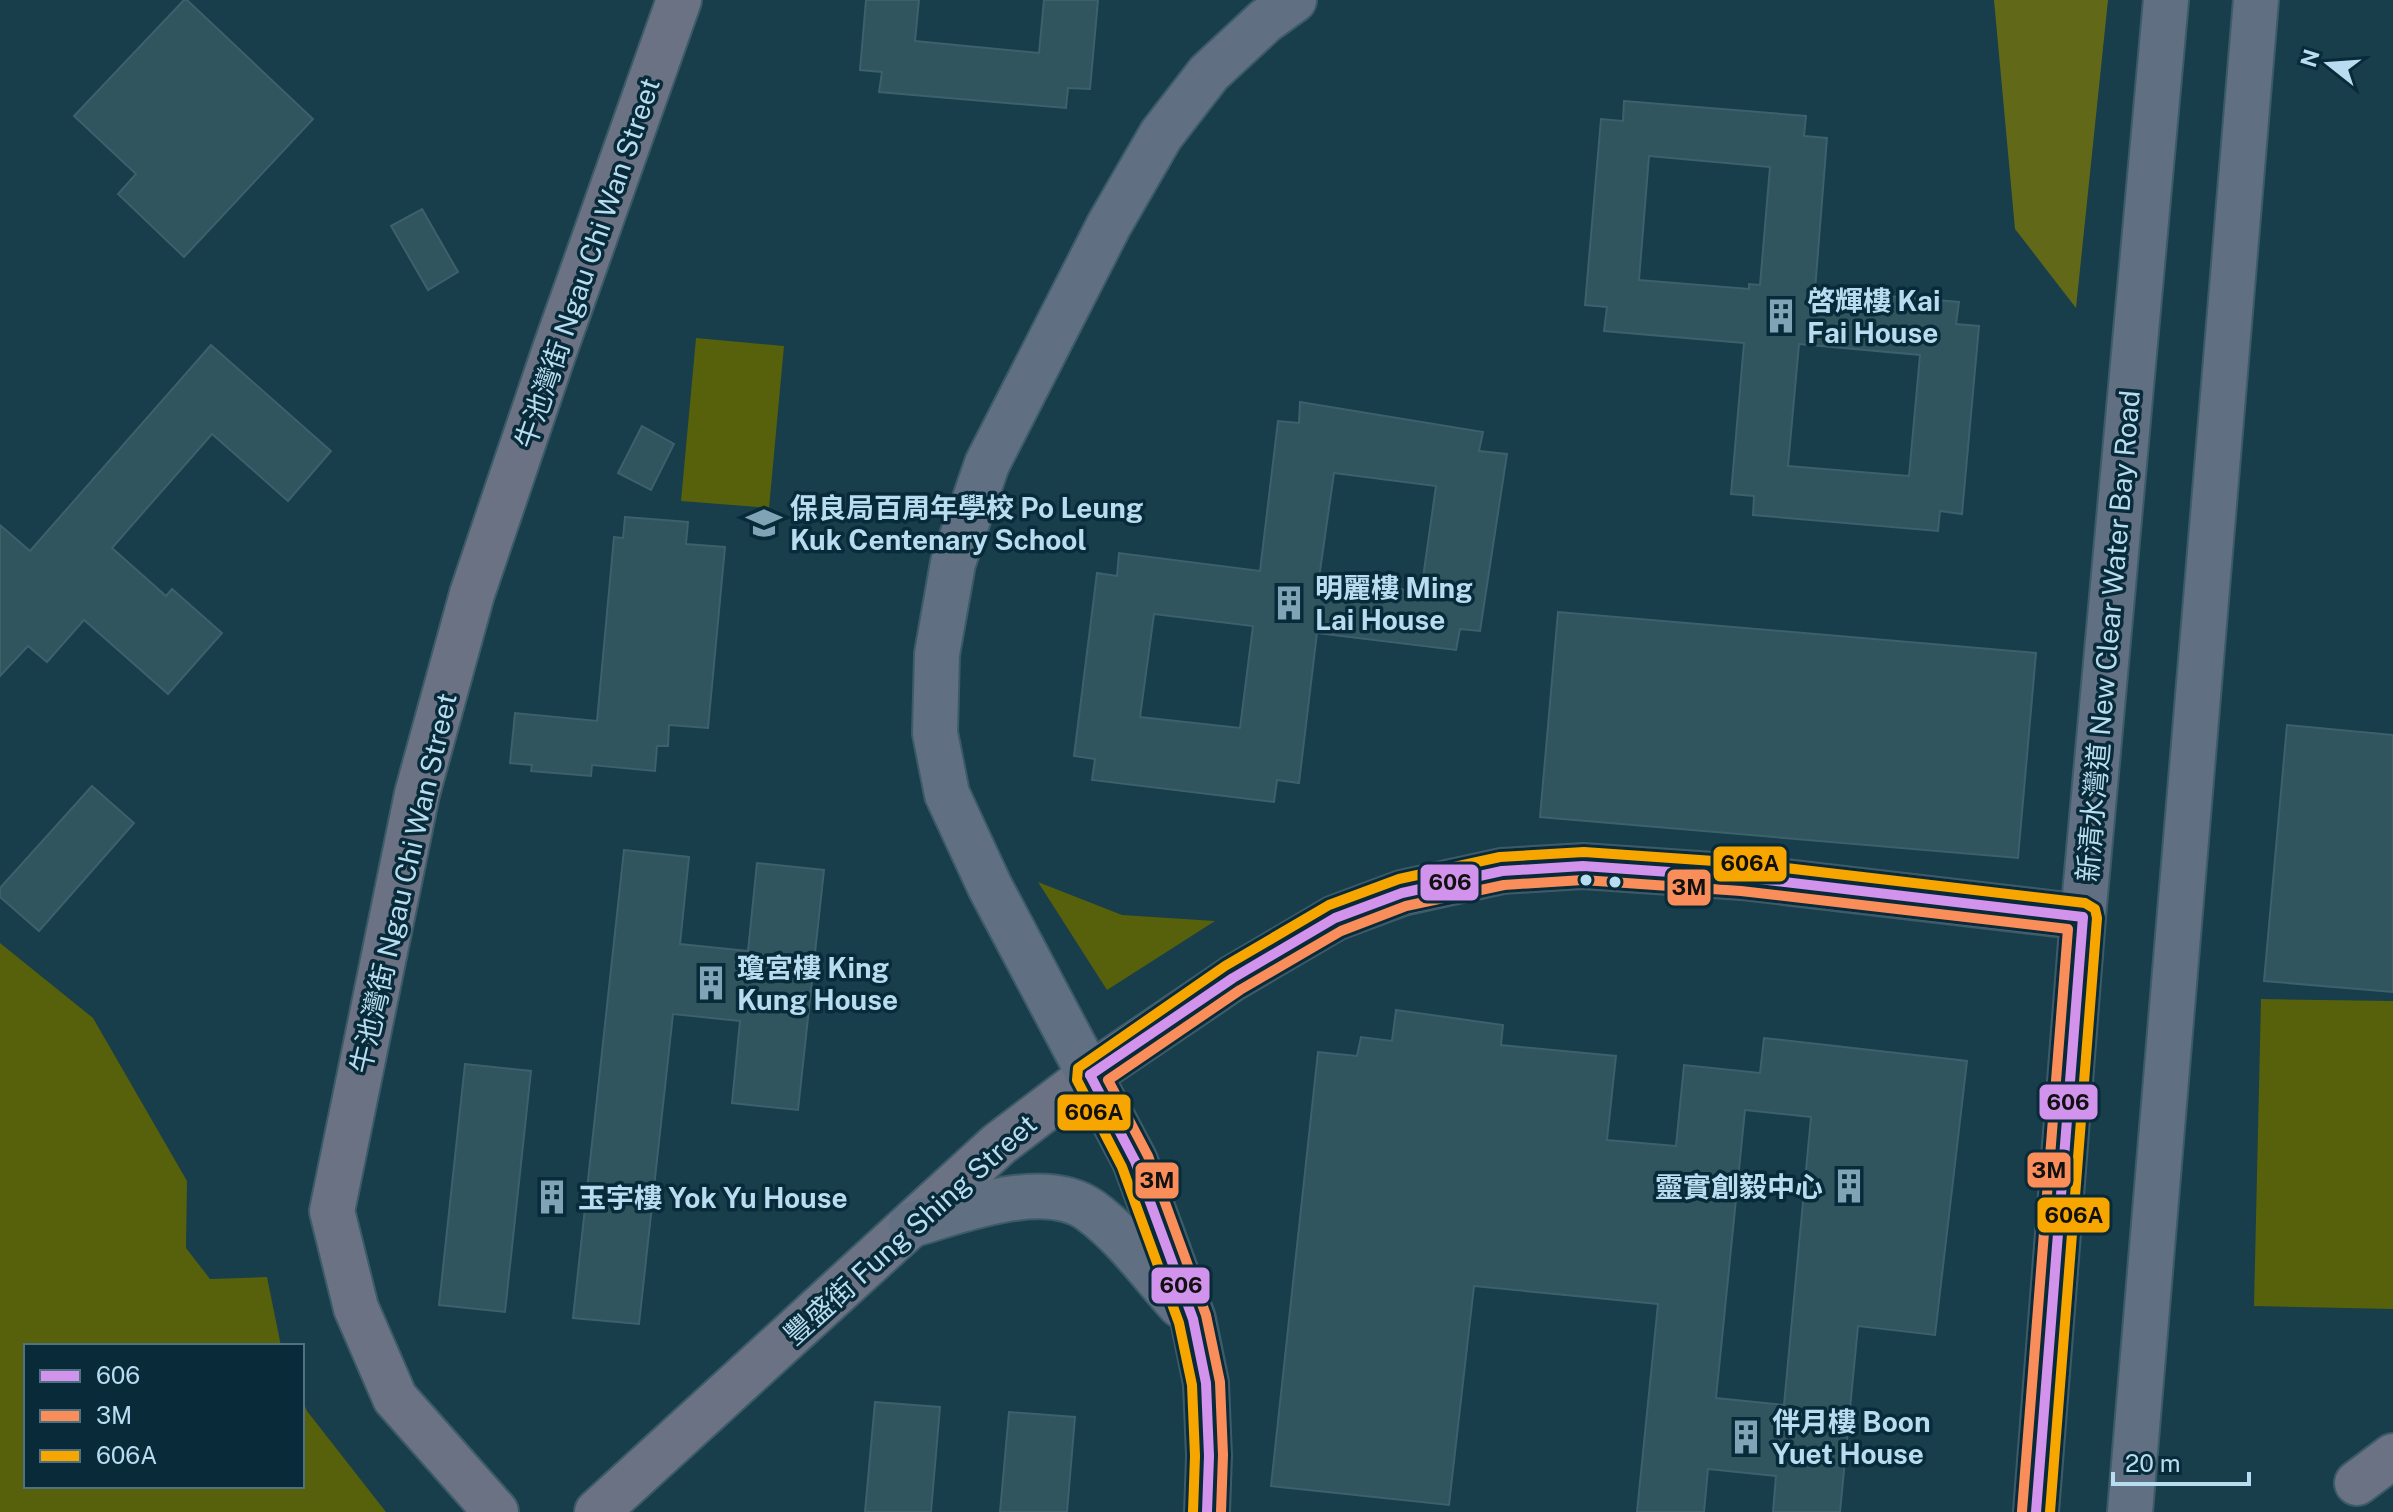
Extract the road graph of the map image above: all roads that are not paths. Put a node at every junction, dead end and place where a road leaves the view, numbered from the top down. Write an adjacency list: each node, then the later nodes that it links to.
1 (679, 0): 11 (street, 牛池灣街 Ngau Chi Wan Street)
2 (1294, 0): 6 (main road)
3 (2166, 0): 5 (main road, 新清水灣道 New Clear Water Bay Road)
4 (2256, 0): 15 (main road)
5 (2083, 917): 6 (street, 豐盛街 Fung Shing Street); 14 (main road, 新清水灣道 New Clear Water Bay Road)
6 (1090, 1075): 7 (street, 豐盛街 Fung Shing Street); 8 (main road)
7 (911, 1225): 8 (main road); 12 (street, 豐盛街 Fung Shing Street)
8 (1193, 1319): 13 (main road)
9 (2393, 1456): 10 (street)
10 (2357, 1483)
11 (496, 1512)
12 (597, 1512)
13 (1207, 1512)
14 (2036, 1512)
15 (2130, 1512)

